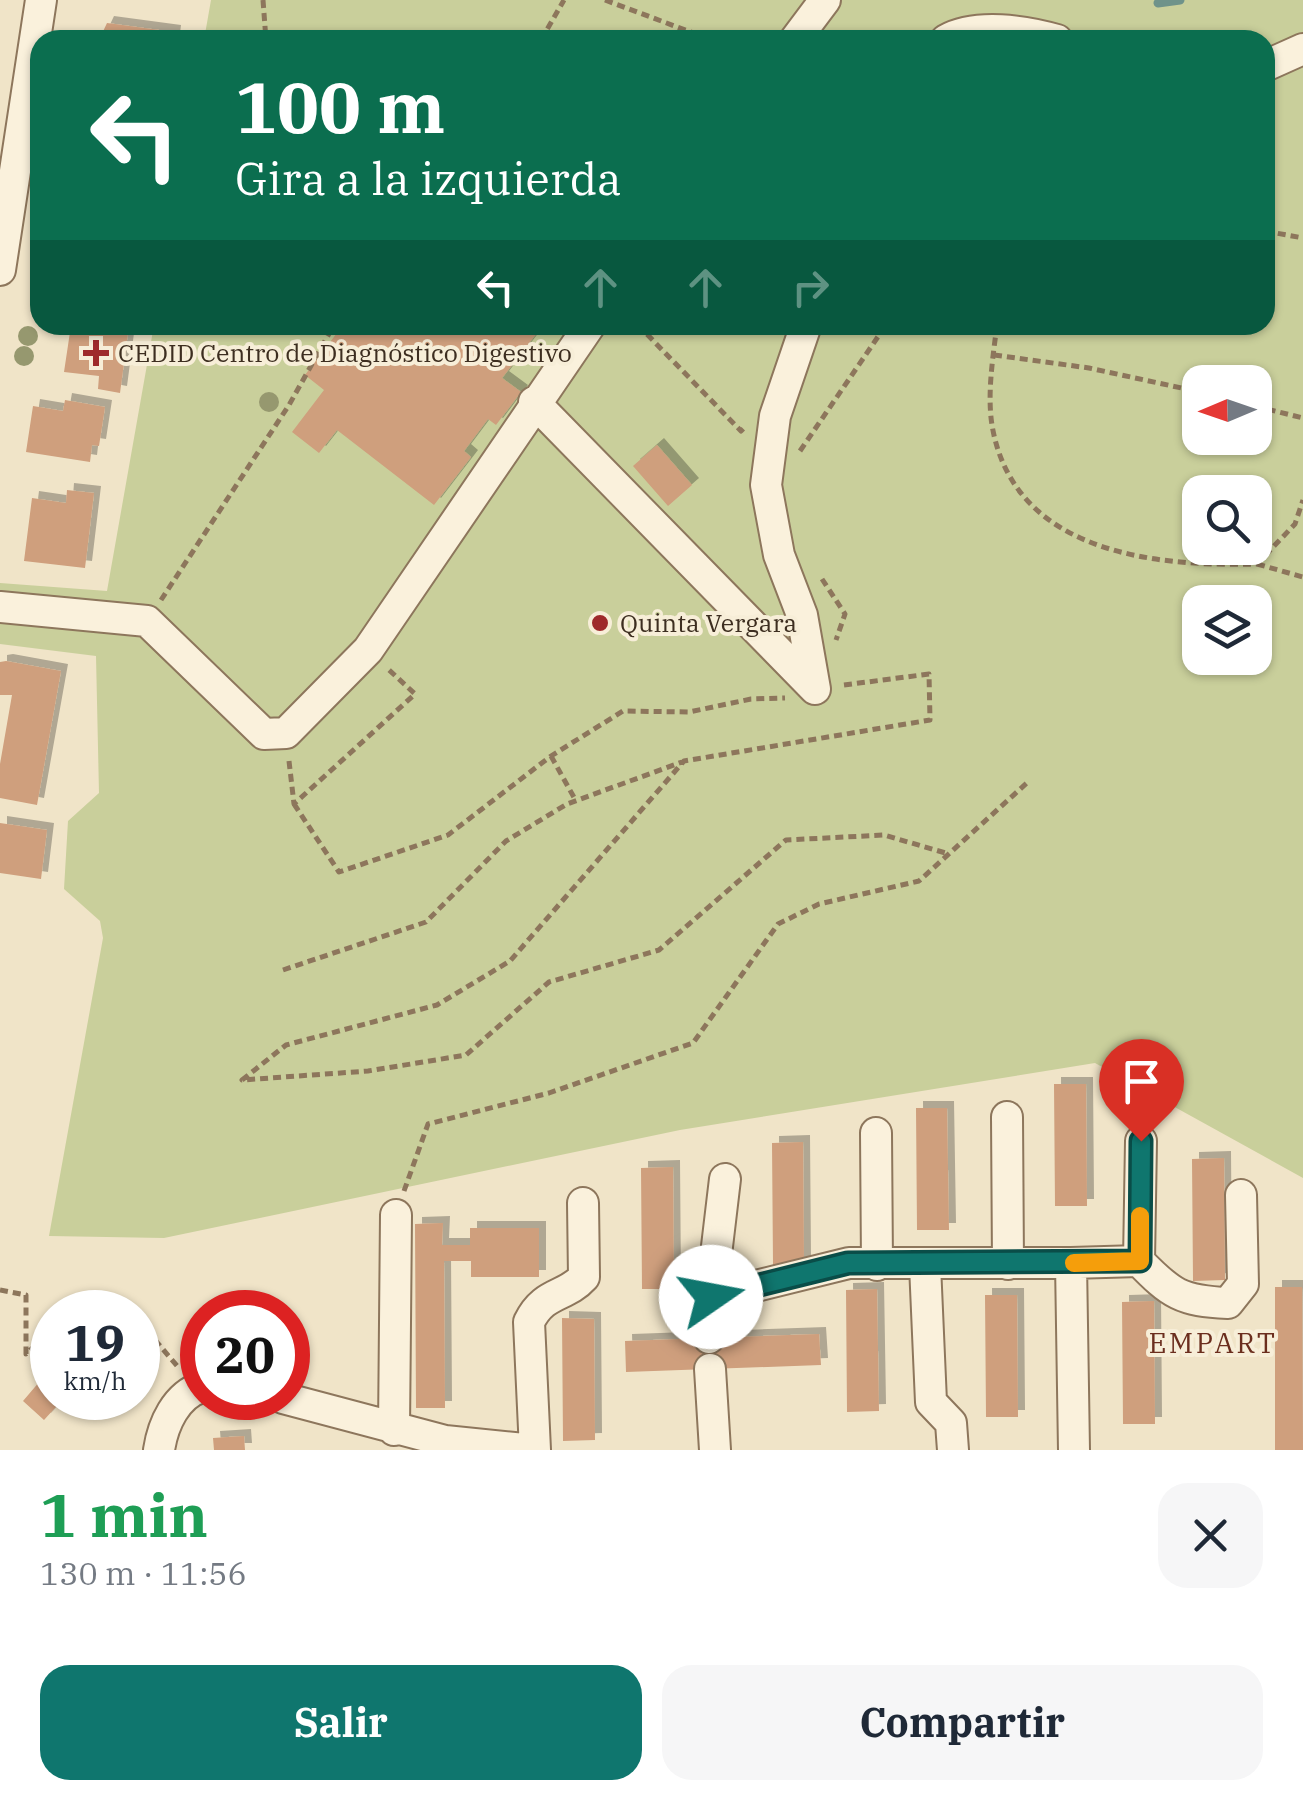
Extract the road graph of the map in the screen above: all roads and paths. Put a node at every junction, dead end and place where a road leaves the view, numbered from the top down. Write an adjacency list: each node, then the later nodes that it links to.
1 (41, 0): 6 (street)
2 (263, 0): 7 (path)
3 (564, 0): 8 (path)
4 (605, 0): 9 (path)
5 (825, 0): 10 (street)
6 (31, 30)
7 (265, 30)
8 (547, 30)
9 (685, 30)
10 (802, 30)
11 (30, 32): 14 (street)
12 (1303, 49): 13 (street)
13 (1275, 62)
14 (15, 76): 17 (street)
15 (1275, 234): 16 (path)
16 (1303, 238)
17 (0, 270)
18 (325, 335): 41 (path)
19 (583, 335): 26 (street)
20 (648, 335): 28 (path)
21 (803, 335): 28 (street)
22 (879, 335): 30 (path)
23 (996, 335): 24 (path)
24 (994, 354): 25 (path); 34 (path)
25 (1182, 388)
26 (534, 402): 42 (street); 43 (street)
27 (1272, 410): 29 (path)
28 (775, 416): 30 (path); 43 (street)
29 (1303, 418)
30 (813, 429): 31 (path)
31 (796, 458)
32 (1303, 500): 33 (path)
33 (1272, 548)
34 (1182, 564)
35 (1185, 565): 36 (path)
36 (1224, 565)
37 (1261, 565): 39 (path)
38 (816, 570): 43 (path)
39 (1303, 577)
40 (0, 607): 41 (street)
41 (147, 621): 44 (street)
42 (368, 650): 44 (street); 49 (path)
43 (815, 689): 45 (path); 46 (path)
44 (286, 733): 49 (path)
45 (551, 756): 48 (path); 49 (path)
46 (684, 761): 48 (path); 50 (path)
47 (1029, 781): 50 (path)
48 (576, 801): 51 (path)
49 (294, 804)
50 (949, 854): 58 (path)
51 (283, 970)
52 (1007, 1117): 62 (street)
53 (876, 1133): 61 (street)
54 (1141, 1141): 59 (street)
55 (726, 1179): 65 (street)
56 (1241, 1195): 59 (street)
57 (583, 1203): 76 (street)
58 (396, 1215): 73 (street)
59 (1140, 1261): 60 (street)
60 (1071, 1263): 62 (street); 79 (street)
61 (878, 1264): 63 (street); 65 (street)
62 (1008, 1264): 63 (street)
63 (925, 1265): 78 (street)
64 (0, 1290): 68 (path)
65 (711, 1297): 66 (street)
66 (709, 1338)
67 (160, 1344): 69 (path)
68 (30, 1350)
69 (180, 1366)
70 (710, 1369): 77 (street)
71 (180, 1404): 75 (street)
72 (310, 1406): 73 (street)
73 (394, 1430): 74 (street)
74 (442, 1446): 76 (street)
75 (159, 1450)
76 (535, 1450)
77 (715, 1450)
78 (954, 1450)
79 (1074, 1450)

